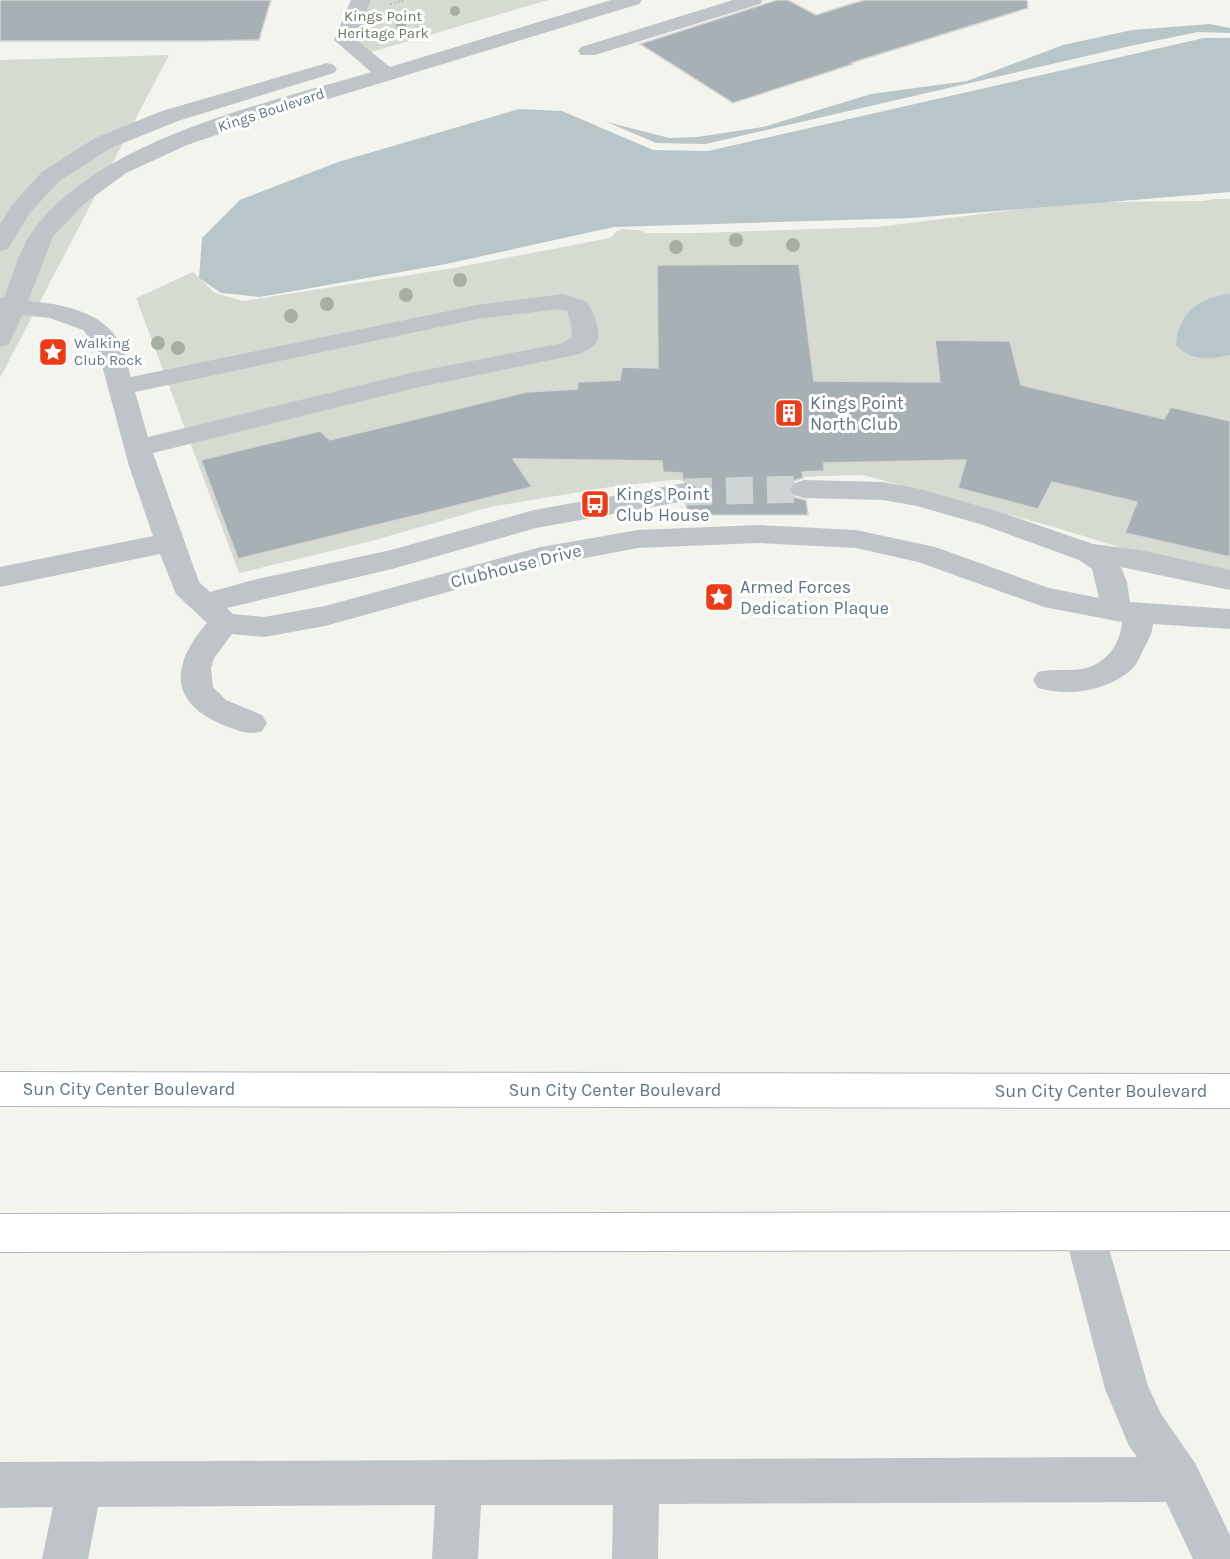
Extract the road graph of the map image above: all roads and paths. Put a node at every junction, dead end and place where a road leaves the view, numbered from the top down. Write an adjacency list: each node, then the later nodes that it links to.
1 (362, 0): 8 (street)
2 (568, 0): 5 (street)
3 (632, 0): 9 (street, Kings Boulevard)
4 (753, 0): 6 (street)
5 (451, 34)
6 (588, 51)
7 (387, 52): 8 (street, Kings Boulevard)
8 (365, 58): 9 (street); 10 (street, Kings Boulevard)
9 (386, 74): 11 (street, Kings Boulevard)
10 (0, 244)
11 (7, 305): 12 (street, Kings Boulevard); 13 (street)
12 (0, 339)
13 (121, 387): 14 (street); 14 (street)
14 (138, 448): 17 (street)
15 (804, 489): 18 (street)
16 (685, 492): 22 (street)
17 (170, 542): 19 (street); 22 (street)
18 (1089, 553): 20 (street); 21 (street)
19 (0, 577)
20 (1230, 580)
21 (1127, 611): 22 (street, Clubhouse Drive); 23 (street, Clubhouse Drive); 24 (street)
22 (215, 614): 25 (street)
23 (1230, 619)
24 (1048, 680)
25 (251, 723)
26 (0, 1089): 27 (main road, Sun City Center Boulevard)
27 (1230, 1091)
28 (1084, 1231): 29 (main road); 30 (main road); 31 (street)
29 (1230, 1231)
30 (0, 1233)
31 (1179, 1479): 32 (street); 39 (street)
32 (636, 1482): 33 (street); 38 (street)
33 (459, 1483): 35 (street); 37 (street)
34 (0, 1485): 35 (street)
35 (80, 1485): 36 (street)
36 (65, 1559)
37 (455, 1559)
38 (635, 1559)
39 (1217, 1559)

